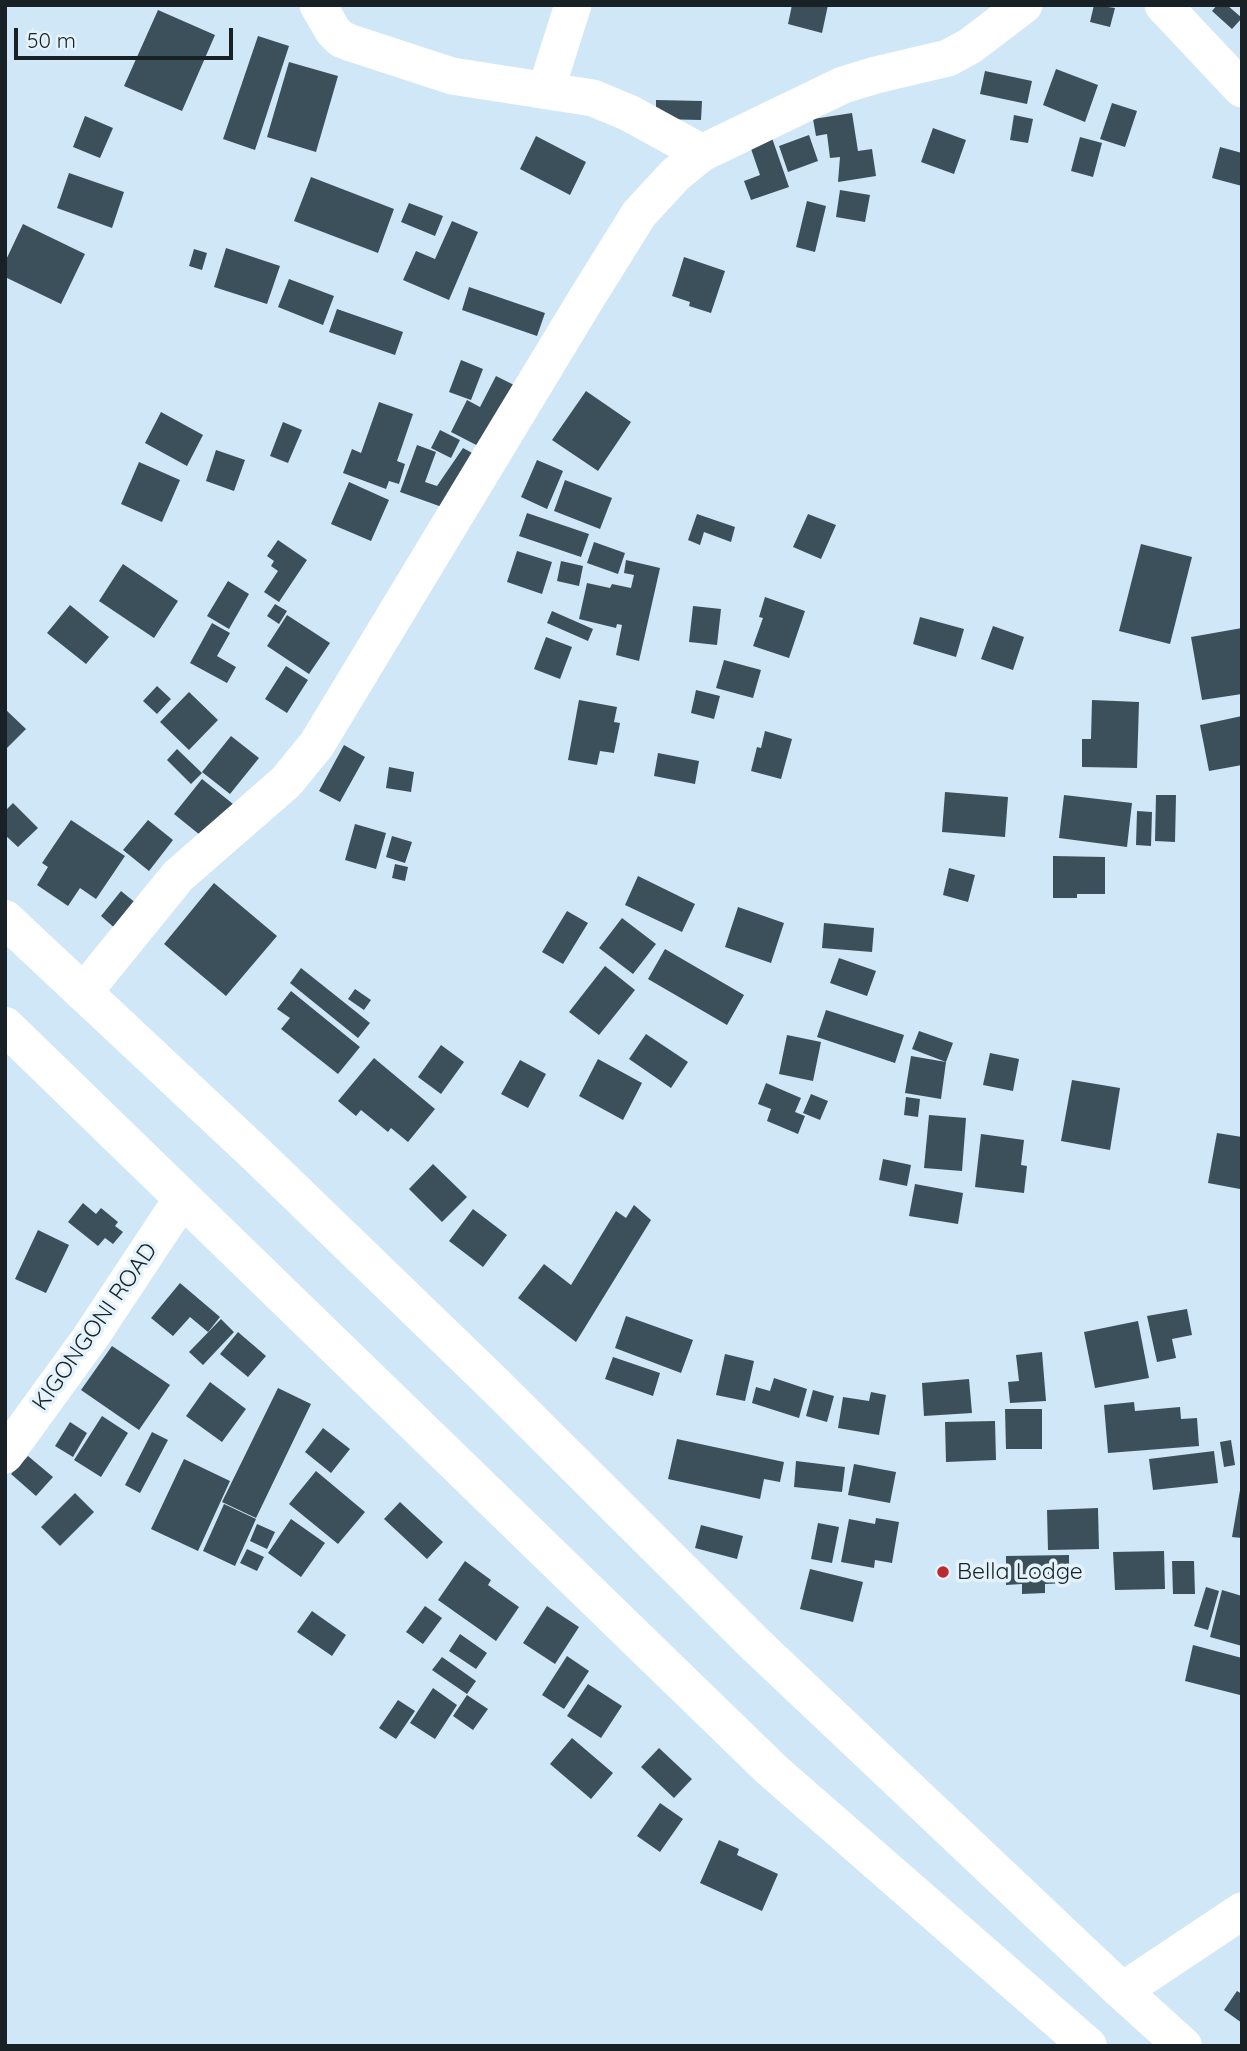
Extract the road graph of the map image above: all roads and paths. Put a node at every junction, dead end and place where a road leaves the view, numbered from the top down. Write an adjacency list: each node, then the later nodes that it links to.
1 (318, 5): 6 (street)
2 (573, 5): 6 (street)
3 (1024, 5): 7 (street)
4 (1163, 5): 5 (street)
5 (1242, 89)
6 (546, 90): 7 (street)
7 (702, 153): 9 (street)
8 (5, 919): 9 (highway)
9 (83, 993): 14 (highway)
10 (5, 1026): 11 (highway)
11 (182, 1199): 12 (street, KIGONGONI ROAD); 15 (highway)
12 (5, 1455)
13 (1242, 1911): 14 (street)
14 (1122, 1991): 16 (highway)
15 (1088, 2046)
16 (1183, 2046)

